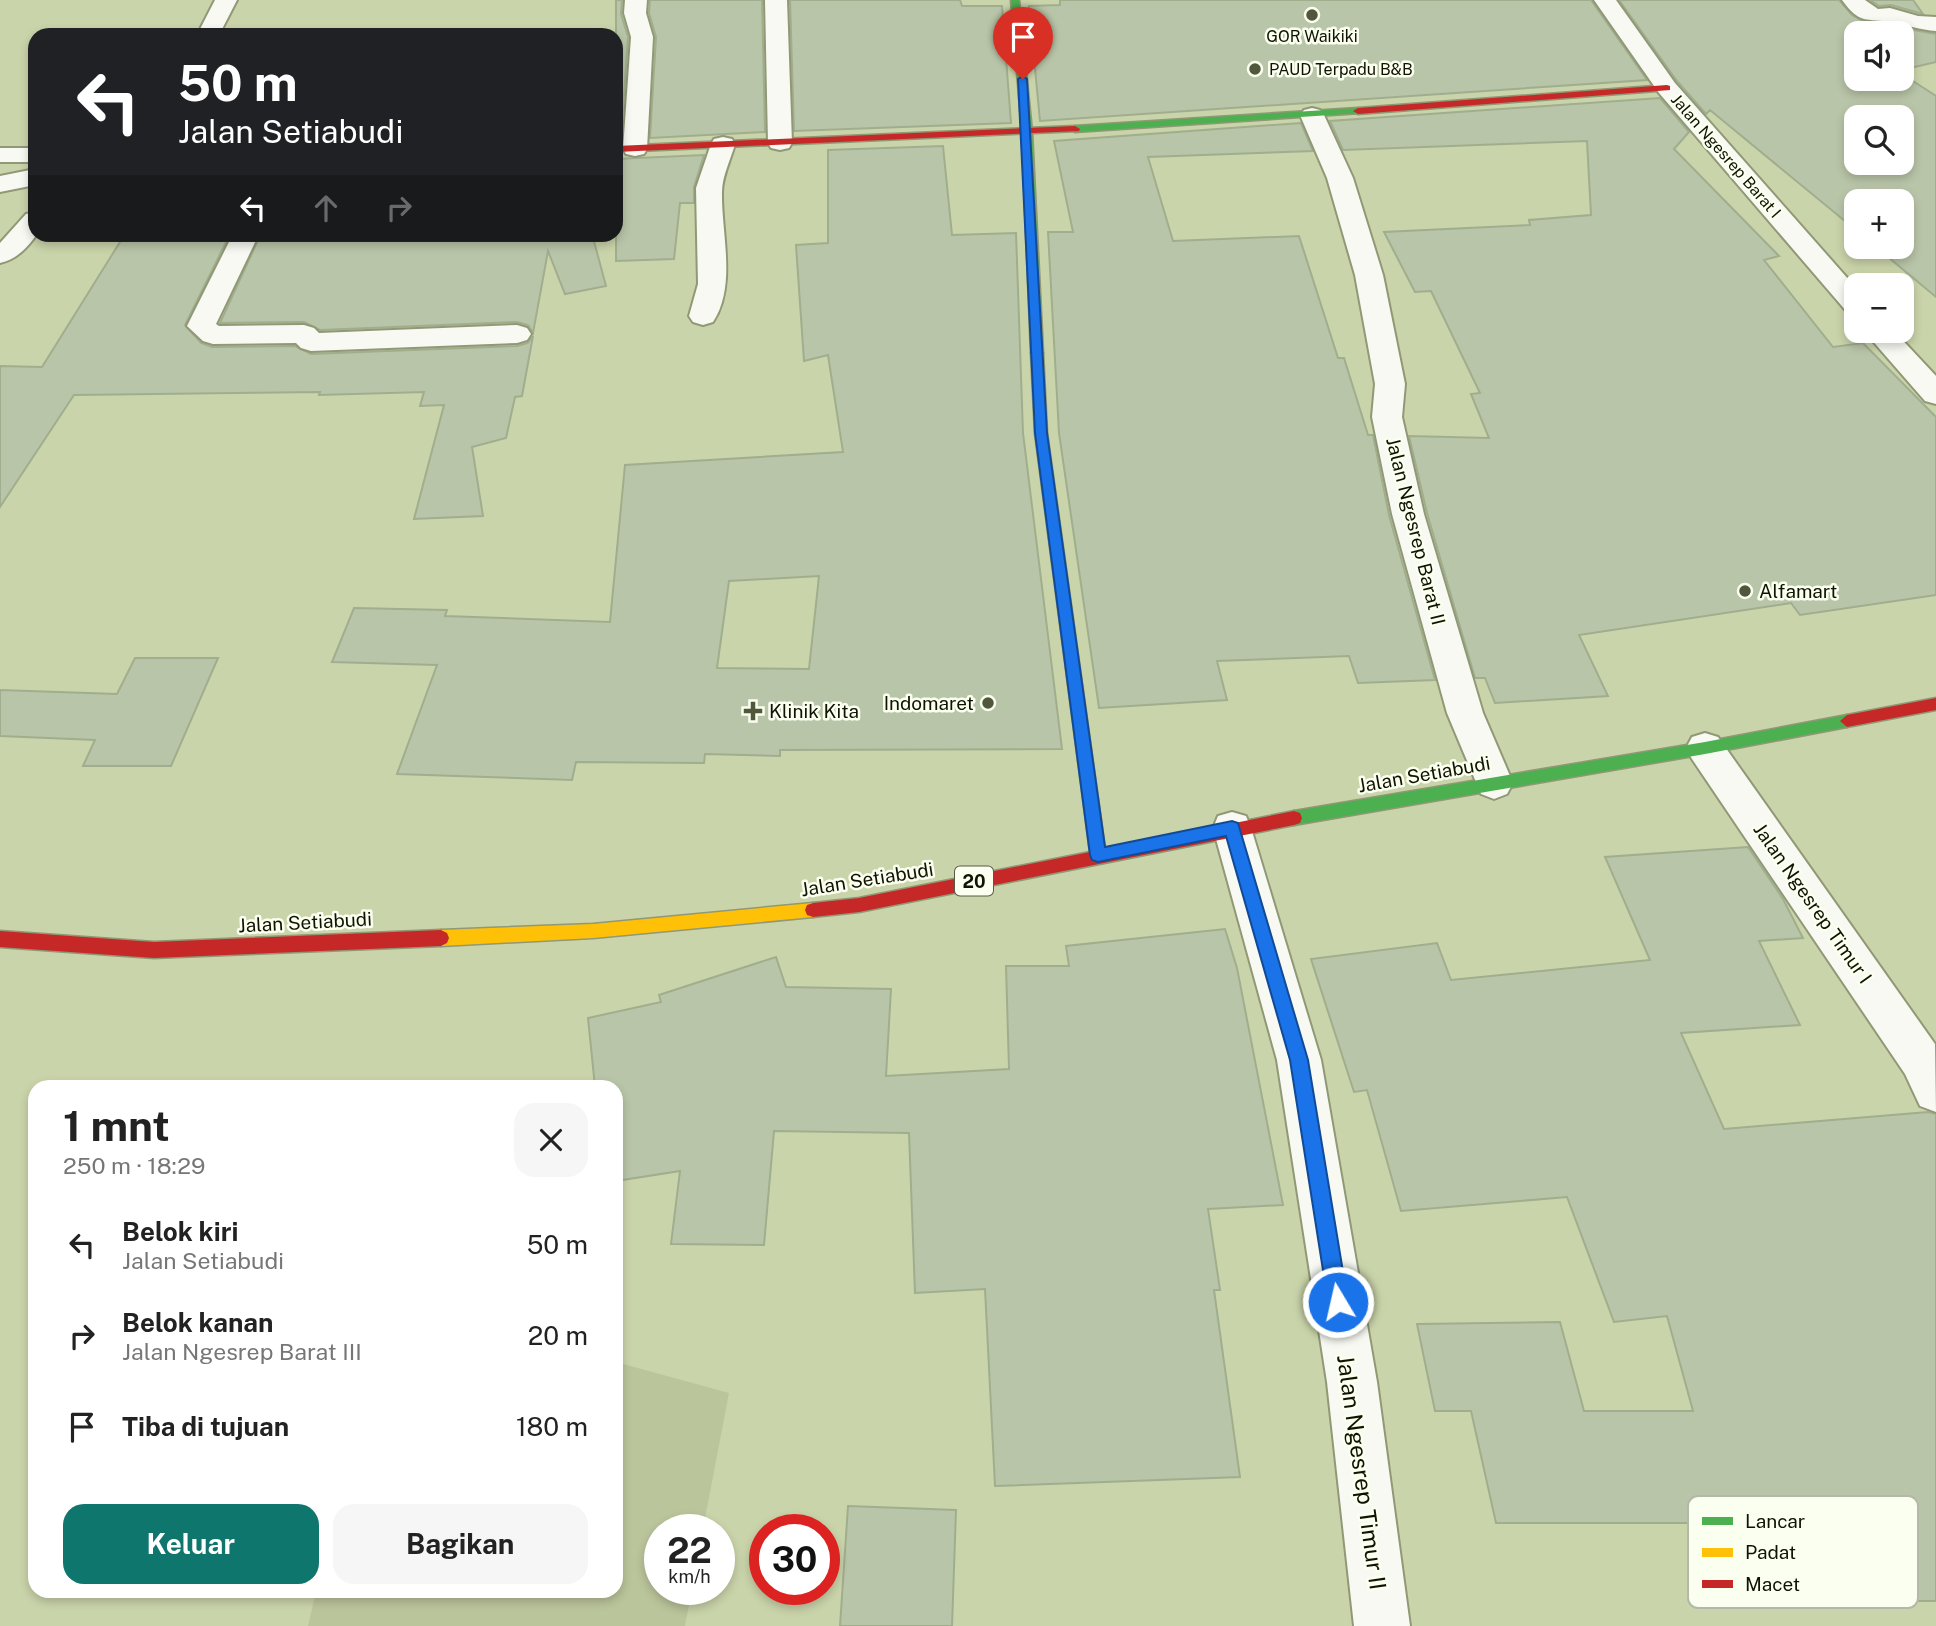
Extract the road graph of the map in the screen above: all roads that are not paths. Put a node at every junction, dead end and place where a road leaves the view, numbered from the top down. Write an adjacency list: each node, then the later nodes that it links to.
1 (226, 0): 8 (street)
2 (636, 0): 14 (street)
3 (776, 0): 12 (street)
4 (1015, 0): 11 (main road)
5 (1605, 0): 9 (street, Jalan Ngesrep Barat I)
6 (1858, 6): 7 (street)
7 (1936, 24)
8 (212, 28)
9 (1667, 88): 10 (main road); 22 (street, Jalan Ngesrep Barat I)
10 (1312, 115): 11 (main road); 29 (street, Jalan Ngesrep Barat II)
11 (1027, 132): 12 (main road); 31 (main road)
12 (780, 143): 13 (main road)
13 (723, 144): 14 (main road); 23 (street)
14 (626, 149)
15 (0, 155): 16 (street)
16 (28, 155)
17 (28, 178): 18 (street)
18 (0, 184)
19 (28, 229): 21 (street)
20 (242, 242): 24 (street)
21 (0, 255)
22 (1844, 291)
23 (703, 316)
24 (517, 334)
25 (1889, 343): 26 (street)
26 (1936, 394)
27 (1936, 704): 28 (main road, Jalan Setiabudi / 20)
28 (1705, 748): 29 (main road, Jalan Setiabudi / 20); 33 (street, Jalan Ngesrep Timur I)
29 (1494, 783): 30 (main road, Jalan Setiabudi / 20)
30 (1232, 828): 31 (main road, Jalan Setiabudi / 20); 34 (street, Jalan Ngesrep Timur II)
31 (1098, 855): 32 (main road, Jalan Setiabudi / 20)
32 (0, 939)
33 (1931, 1069)
34 (1382, 1626)

